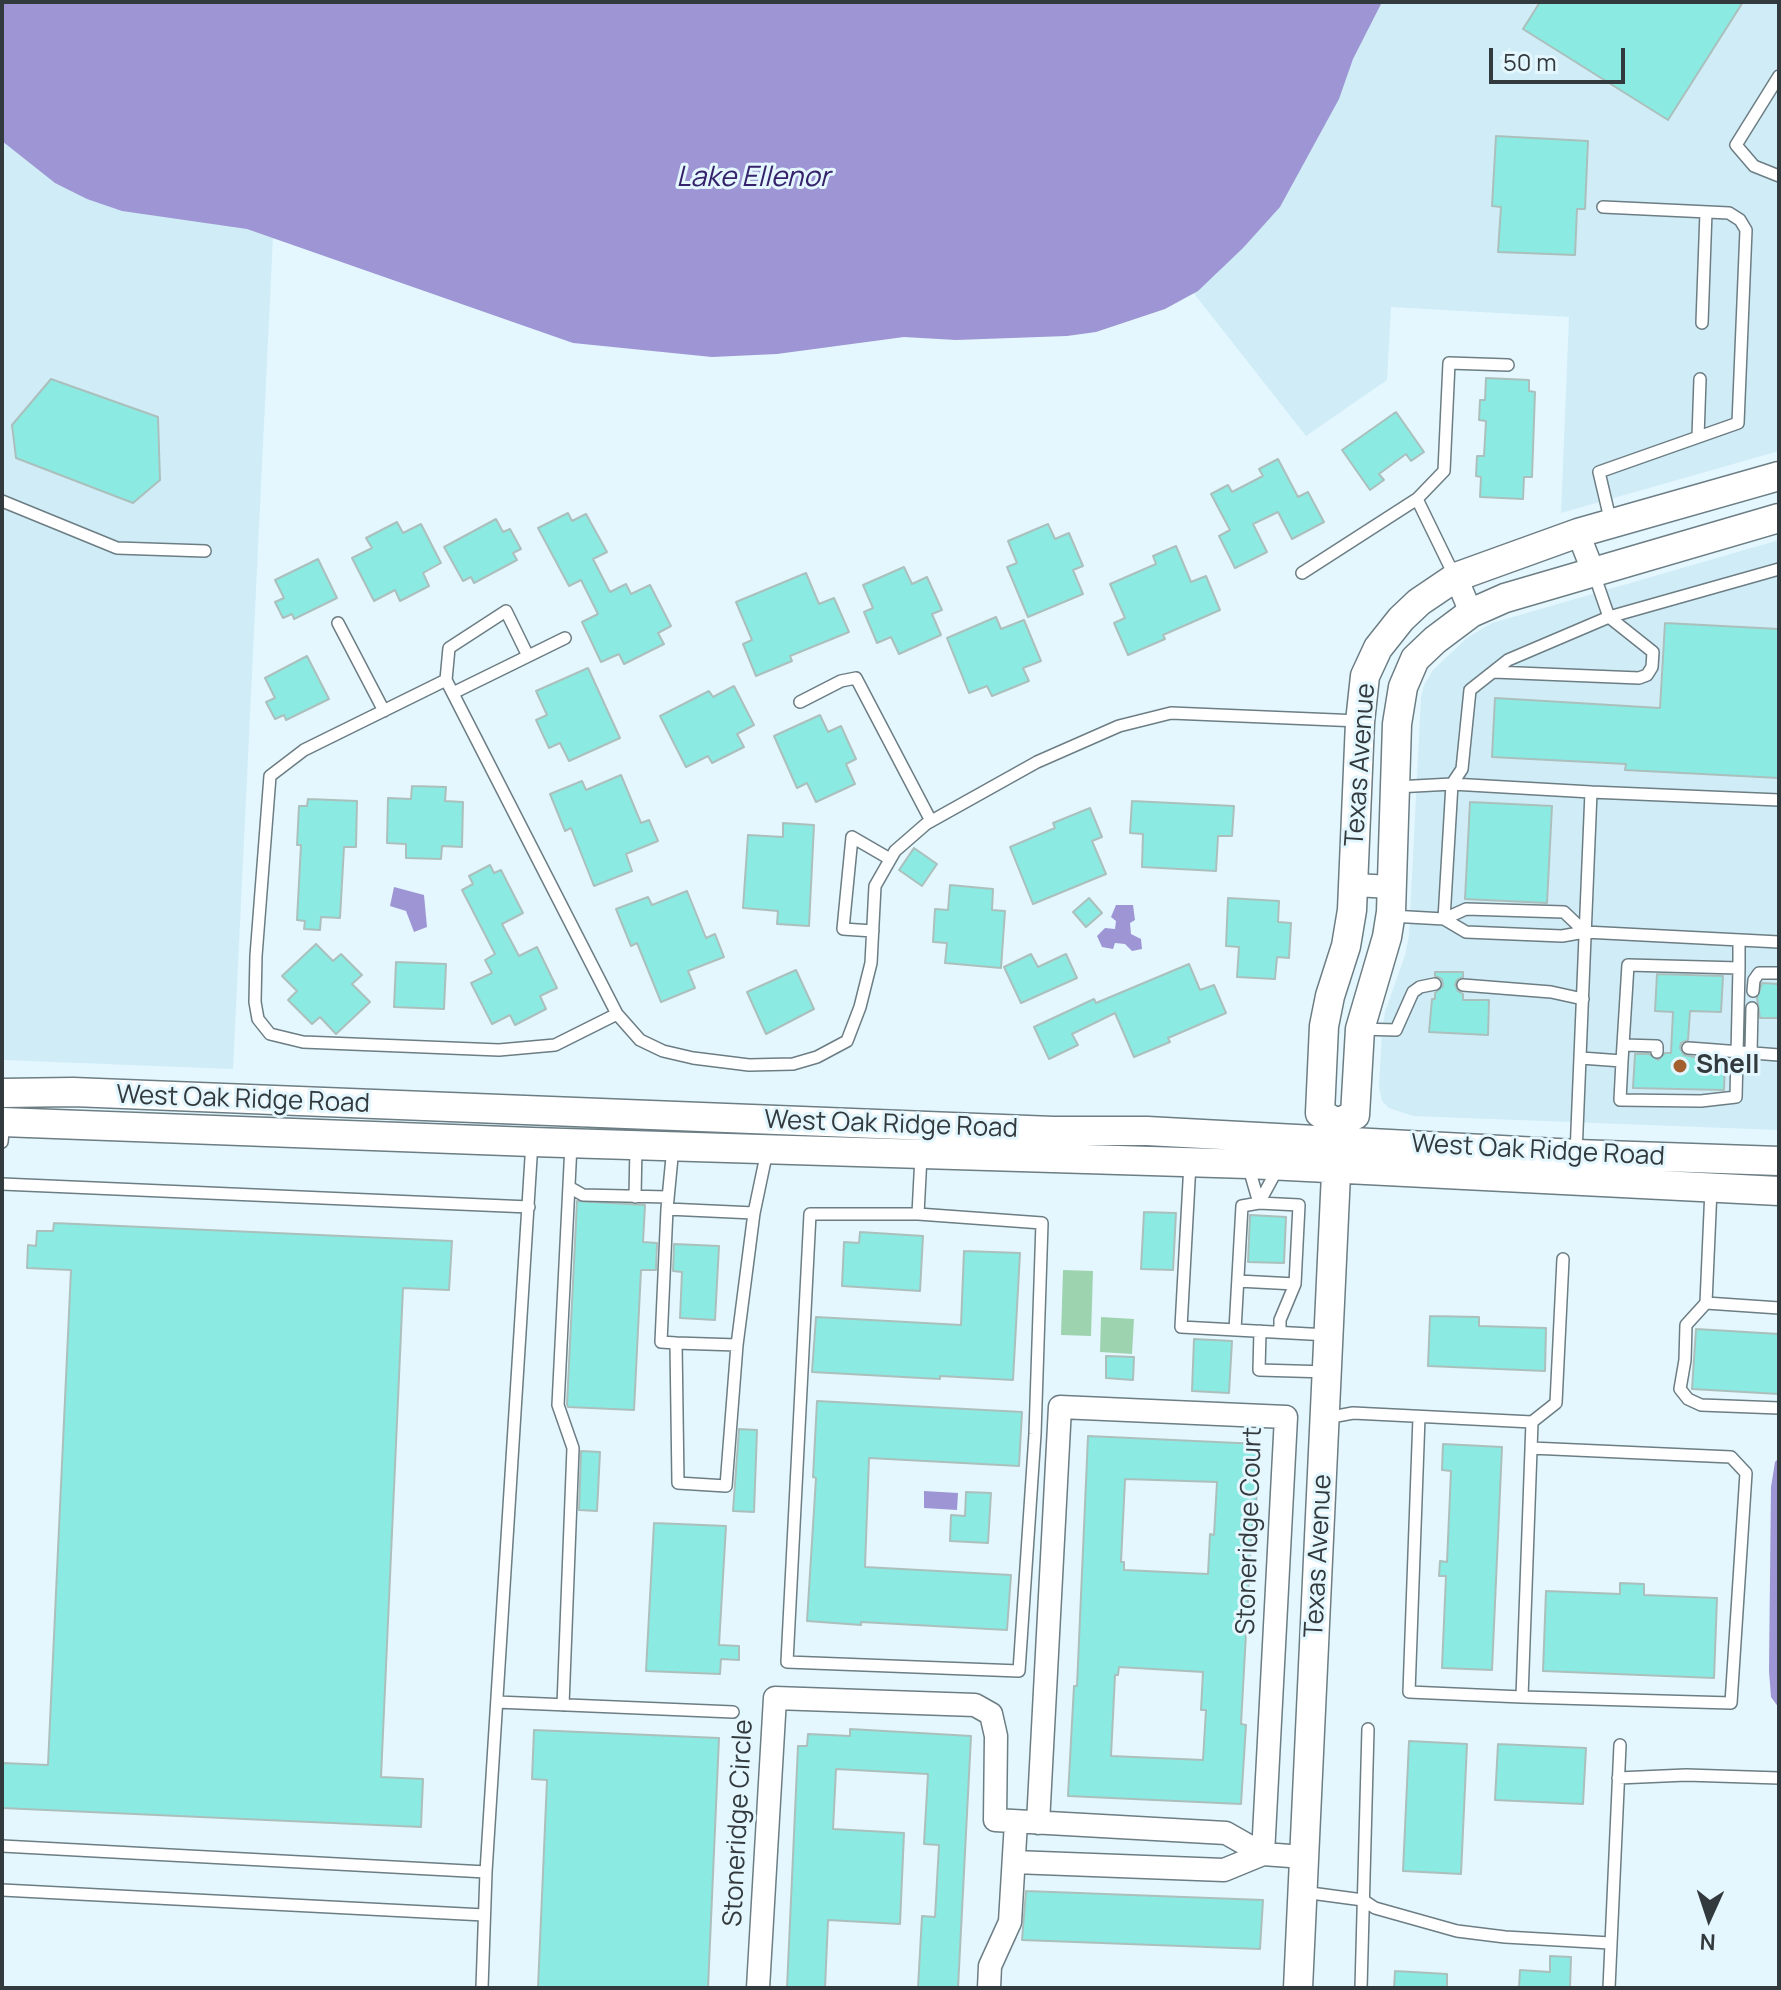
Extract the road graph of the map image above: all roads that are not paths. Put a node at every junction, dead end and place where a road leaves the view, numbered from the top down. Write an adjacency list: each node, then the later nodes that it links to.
1 (1779, 76): 2 (lane)
2 (1779, 176)
3 (1603, 207): 4 (lane)
4 (1706, 212): 5 (lane); 8 (lane)
5 (1702, 323)
6 (1508, 365): 10 (lane)
7 (1700, 379): 8 (lane)
8 (1698, 437): 13 (lane)
9 (1779, 476): 13 (street, Texas Avenue)
10 (1417, 499): 18 (lane); 19 (lane)
11 (2, 501): 15 (lane)
12 (1779, 518): 17 (street, Texas Avenue)
13 (1611, 524): 14 (street, Texas Avenue)
14 (1578, 533): 17 (street); 19 (street, Texas Avenue)
15 (205, 551)
16 (1779, 569): 21 (lane)
17 (1593, 571): 20 (street, Texas Avenue); 21 (lane)
18 (1302, 573)
19 (1456, 577): 20 (street); 30 (street, Texas Avenue)
20 (1471, 613): 31 (street, Texas Avenue)
21 (1609, 617): 25 (lane); 25 (lane)
22 (338, 623): 29 (lane)
23 (565, 638): 24 (lane)
24 (528, 656): 26 (lane); 27 (lane)
25 (1493, 672): 32 (lane)
26 (446, 680): 27 (lane); 29 (lane)
27 (453, 693): 53 (lane)
28 (800, 702): 36 (lane)
29 (384, 711): 53 (lane)
30 (1360, 722): 31 (street); 36 (lane); 38 (street, Texas Avenue)
31 (1397, 724): 33 (street, Texas Avenue)
32 (1452, 784): 33 (lane); 34 (lane); 41 (lane)
33 (1395, 787): 39 (street, Texas Avenue)
34 (1591, 792): 35 (lane); 43 (lane)
35 (1779, 800)
36 (931, 821): 37 (lane)
37 (890, 859): 42 (lane); 42 (lane)
38 (1354, 885): 39 (street); 54 (street, Texas Avenue)
39 (1392, 887): 40 (street, Texas Avenue)
40 (1391, 916): 41 (lane); 55 (street, Texas Avenue)
41 (1444, 919): 43 (lane); 43 (lane)
42 (873, 931): 53 (lane)
43 (1585, 932): 44 (lane); 51 (lane)
44 (1739, 940): 45 (lane); 46 (lane)
45 (1779, 942)
46 (1739, 968): 56 (lane); 59 (lane)
47 (1779, 973): 50 (lane)
48 (1435, 984): 55 (lane)
49 (1463, 985): 51 (lane)
50 (1753, 991)
51 (1583, 999): 62 (lane)
52 (1752, 1008): 60 (lane)
53 (617, 1014)
54 (1324, 1026): 55 (street); 70 (street, Texas Avenue)
55 (1360, 1029): 70 (street, Texas Avenue)
56 (1624, 1045): 57 (lane); 63 (lane)
57 (1671, 1047)
58 (1688, 1048): 59 (lane)
59 (1736, 1050): 60 (lane); 63 (lane)
60 (1751, 1053): 61 (lane)
61 (1779, 1055)
62 (1581, 1058): 63 (lane); 76 (lane)
63 (1622, 1061)
64 (2, 1093): 65 (street, West Oak Ridge Road)
65 (215, 1099): 66 (street, West Oak Ridge Road); 68 (street)
66 (622, 1116): 69 (street, West Oak Ridge Road); 71 (street)
67 (3, 1128): 68 (street, West Oak Ridge Road)
68 (214, 1129): 71 (street, West Oak Ridge Road)
69 (1053, 1131): 70 (street, West Oak Ridge Road); 77 (street)
70 (1337, 1132): 76 (street, West Oak Ridge Road); 82 (street, Texas Avenue)
71 (532, 1142): 72 (street, West Oak Ridge Road); 90 (lane)
72 (571, 1143): 73 (street, West Oak Ridge Road); 84 (lane)
73 (636, 1145): 74 (street, West Oak Ridge Road); 87 (lane)
74 (673, 1147): 75 (street, West Oak Ridge Road); 88 (lane)
75 (767, 1150): 77 (street, West Oak Ridge Road); 91 (lane)
76 (1576, 1154): 78 (street, West Oak Ridge Road)
77 (921, 1155): 79 (street, West Oak Ridge Road); 92 (lane)
78 (1779, 1161)
79 (1190, 1163): 80 (street, West Oak Ridge Road); 98 (lane)
80 (1248, 1164): 81 (street, West Oak Ridge Road); 89 (lane)
81 (1279, 1166): 82 (street, West Oak Ridge Road); 89 (lane)
82 (1337, 1170): 85 (street, West Oak Ridge Road); 101 (street, Texas Avenue)
83 (2, 1184): 90 (lane)
84 (569, 1187): 87 (lane); 112 (lane)
85 (1711, 1189): 86 (street, West Oak Ridge Road); 96 (lane)
86 (1779, 1191)
87 (635, 1197): 88 (lane)
88 (667, 1203): 91 (lane); 102 (lane)
89 (1259, 1203): 94 (lane); 95 (lane)
90 (529, 1207): 111 (lane)
91 (754, 1213): 103 (lane)
92 (918, 1214): 92 (lane)
93 (1563, 1259): 108 (lane)
94 (1238, 1281): 95 (lane); 98 (lane)
95 (1295, 1284): 100 (lane)
96 (1706, 1303): 97 (lane); 105 (lane)
97 (1779, 1308)
98 (1235, 1330): 99 (lane)
99 (1260, 1331): 100 (lane); 104 (lane)
100 (1280, 1332): 101 (lane)
101 (1329, 1335): 104 (street, Texas Avenue)
102 (676, 1343): 103 (lane); 103 (lane)
103 (737, 1345)
104 (1328, 1372): 107 (street, Texas Avenue)
105 (1779, 1408)
106 (1419, 1417): 107 (lane); 108 (lane); 110 (lane)
107 (1325, 1418): 121 (street, Texas Avenue)
108 (1532, 1422): 109 (lane)
109 (1531, 1448): 110 (lane); 110 (lane)
110 (1522, 1697)
111 (497, 1702): 112 (lane); 123 (lane)
112 (563, 1705): 113 (lane)
113 (733, 1712)
114 (1368, 1729): 126 (lane)
115 (1620, 1745): 116 (lane)
116 (1618, 1778): 117 (lane); 128 (lane)
117 (1779, 1778)
118 (1027, 1822): 120 (street); 120 (street, Stoneridge Court); 122 (street); 130 (street, Stoneridge Circle)
119 (2, 1846): 123 (lane)
120 (1263, 1854): 121 (street); 122 (street)
121 (1304, 1857): 125 (street, Texas Avenue)
122 (1014, 1862): 131 (street)
123 (486, 1872): 127 (lane)
124 (2, 1890): 127 (lane)
125 (1302, 1892): 126 (lane); 132 (street, Texas Avenue)
126 (1363, 1900): 128 (lane); 133 (lane)
127 (484, 1915): 129 (lane)
128 (1610, 1943): 134 (lane)
129 (482, 1988)
130 (758, 1988)
131 (989, 1988)
132 (1298, 1988)
133 (1361, 1988)
134 (1609, 1988)

